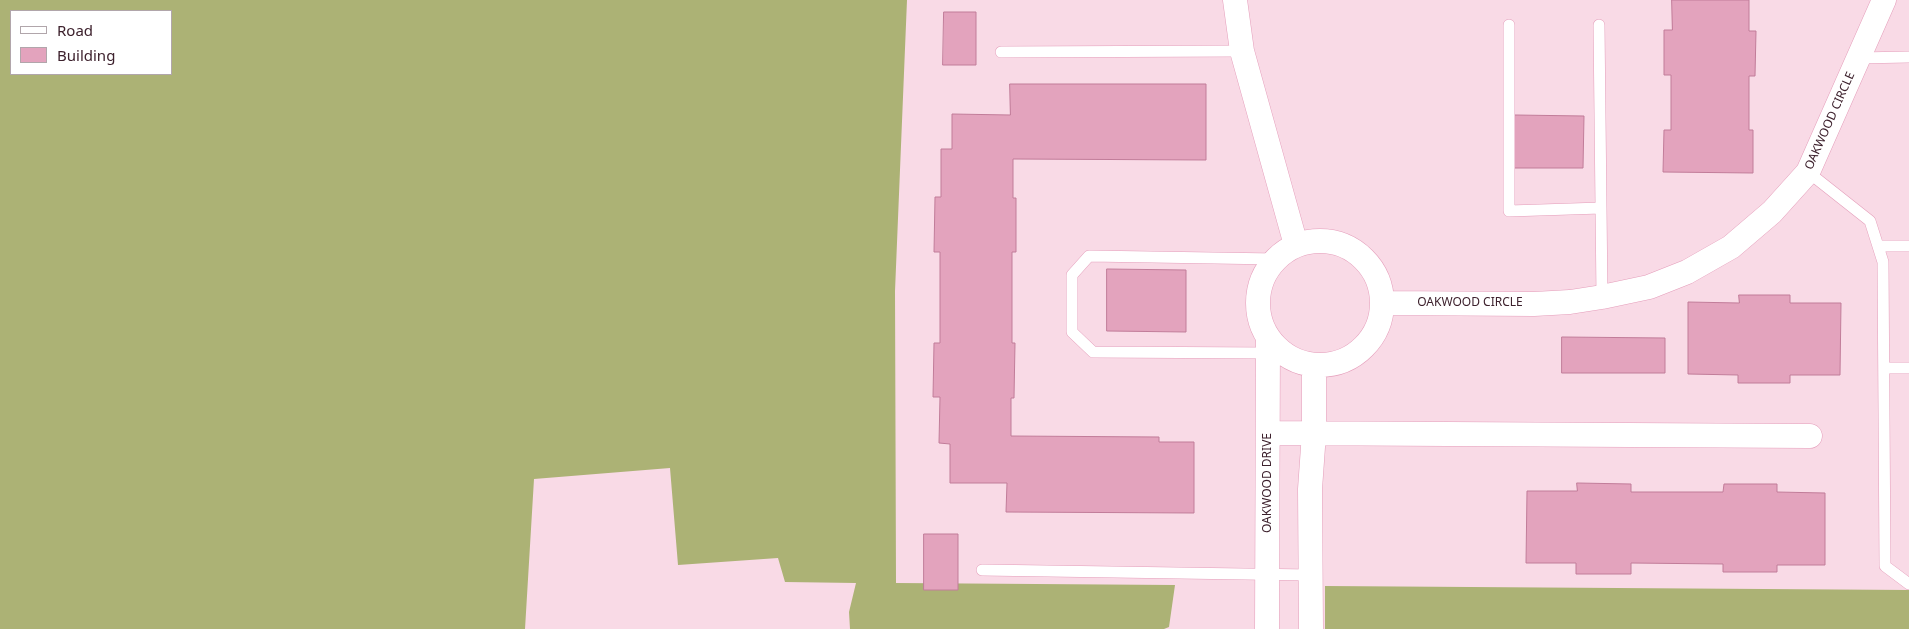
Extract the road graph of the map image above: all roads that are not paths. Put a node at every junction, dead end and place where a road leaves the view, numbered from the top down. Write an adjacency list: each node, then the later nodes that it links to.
1 (1235, 0): 5 (street)
2 (1884, 0): 8 (street, OAKWOOD CIRCLE)
3 (1509, 25): 10 (lane)
4 (1599, 25): 10 (lane)
5 (1242, 51): 6 (lane); 11 (street)
6 (1001, 52)
7 (1909, 57): 8 (lane)
8 (1858, 58): 9 (street, OAKWOOD CIRCLE)
9 (1808, 172): 12 (lane); 15 (street, OAKWOOD CIRCLE)
10 (1601, 208): 15 (lane)
11 (1296, 245): 14 (street); 16 (street)
12 (1878, 246): 13 (lane); 19 (lane)
13 (1909, 246)
14 (1276, 259): 17 (street); 17 (lane)
15 (1602, 297): 16 (street, OAKWOOD CIRCLE)
16 (1382, 303): 18 (street)
17 (1268, 345): 18 (street); 21 (street, OAKWOOD DRIVE)
18 (1314, 366): 22 (street)
19 (1884, 368): 20 (lane); 27 (lane)
20 (1909, 368)
21 (1268, 433): 22 (street); 25 (street, OAKWOOD DRIVE)
22 (1314, 433): 23 (street); 26 (street)
23 (1810, 436)
24 (982, 570): 25 (lane)
25 (1267, 574): 26 (lane); 28 (street, OAKWOOD DRIVE)
26 (1310, 575): 29 (street)
27 (1909, 584)
28 (1267, 629)
29 (1311, 629)

